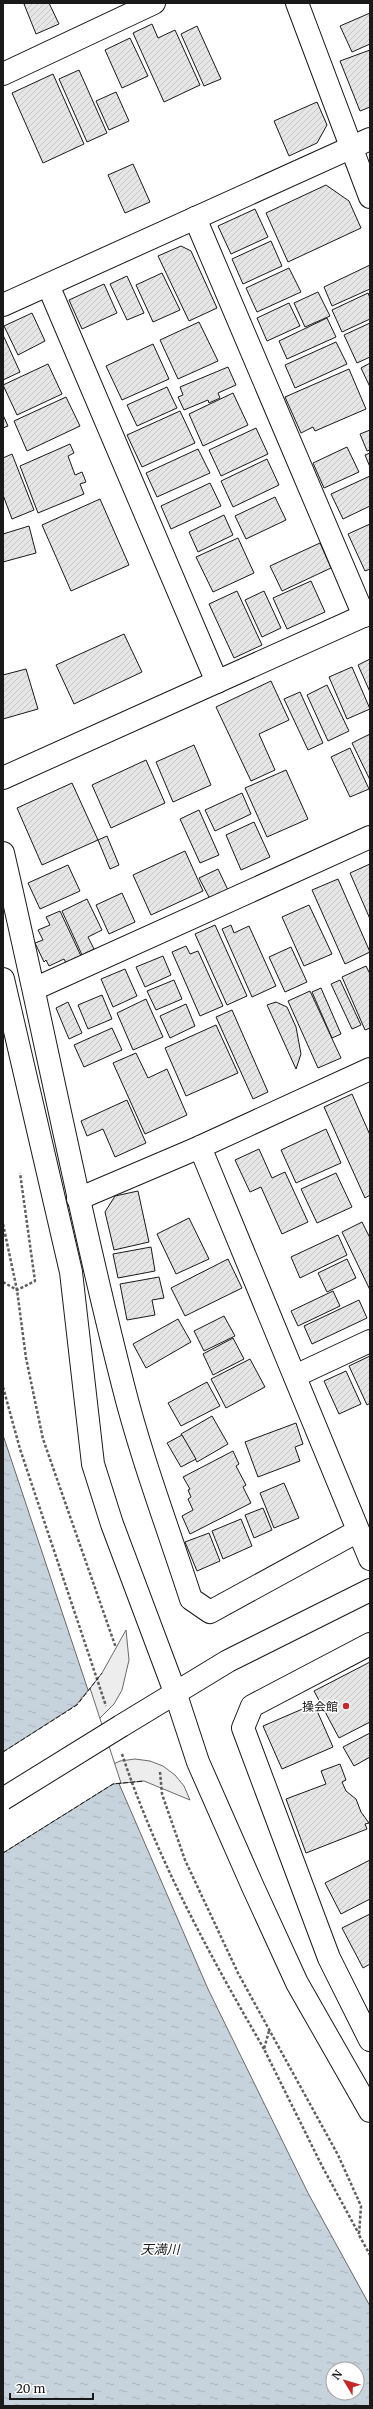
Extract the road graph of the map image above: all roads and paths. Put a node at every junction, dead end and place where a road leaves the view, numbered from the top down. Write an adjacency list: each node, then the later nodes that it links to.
1 (154, 3): 3 (street)
2 (297, 3): 4 (street)
3 (3, 74)
4 (360, 143): 5 (street); 6 (street)
5 (370, 197)
6 (195, 218): 7 (street); 9 (street)
7 (48, 285): 8 (street); 10 (street)
8 (3, 305)
9 (367, 615): 10 (street)
10 (216, 682): 11 (street)
11 (3, 778)
12 (370, 837): 15 (street)
13 (3, 853): 15 (street)
14 (3, 979): 30 (street)
15 (34, 989): 19 (street)
16 (370, 1068): 17 (street)
17 (200, 1147): 19 (street); 24 (street)
18 (20, 1171): 22 (path)
19 (78, 1199): 25 (street)
20 (3, 1224): 22 (path)
21 (3, 1282): 22 (path)
22 (17, 1290): 29 (path)
23 (370, 1341): 24 (street)
24 (295, 1376): 25 (street)
25 (358, 1531): 26 (street)
26 (370, 1559)
27 (370, 1590): 30 (street)
28 (370, 1644): 34 (street)
29 (116, 1648)
30 (175, 1692): 32 (street, bridge); 35 (street)
31 (160, 1772): 33 (path)
32 (3, 1799)
33 (269, 2030): 36 (path); 36 (path)
34 (370, 2040)
35 (370, 2112)
36 (359, 2235): 37 (path)
37 (370, 2255)

